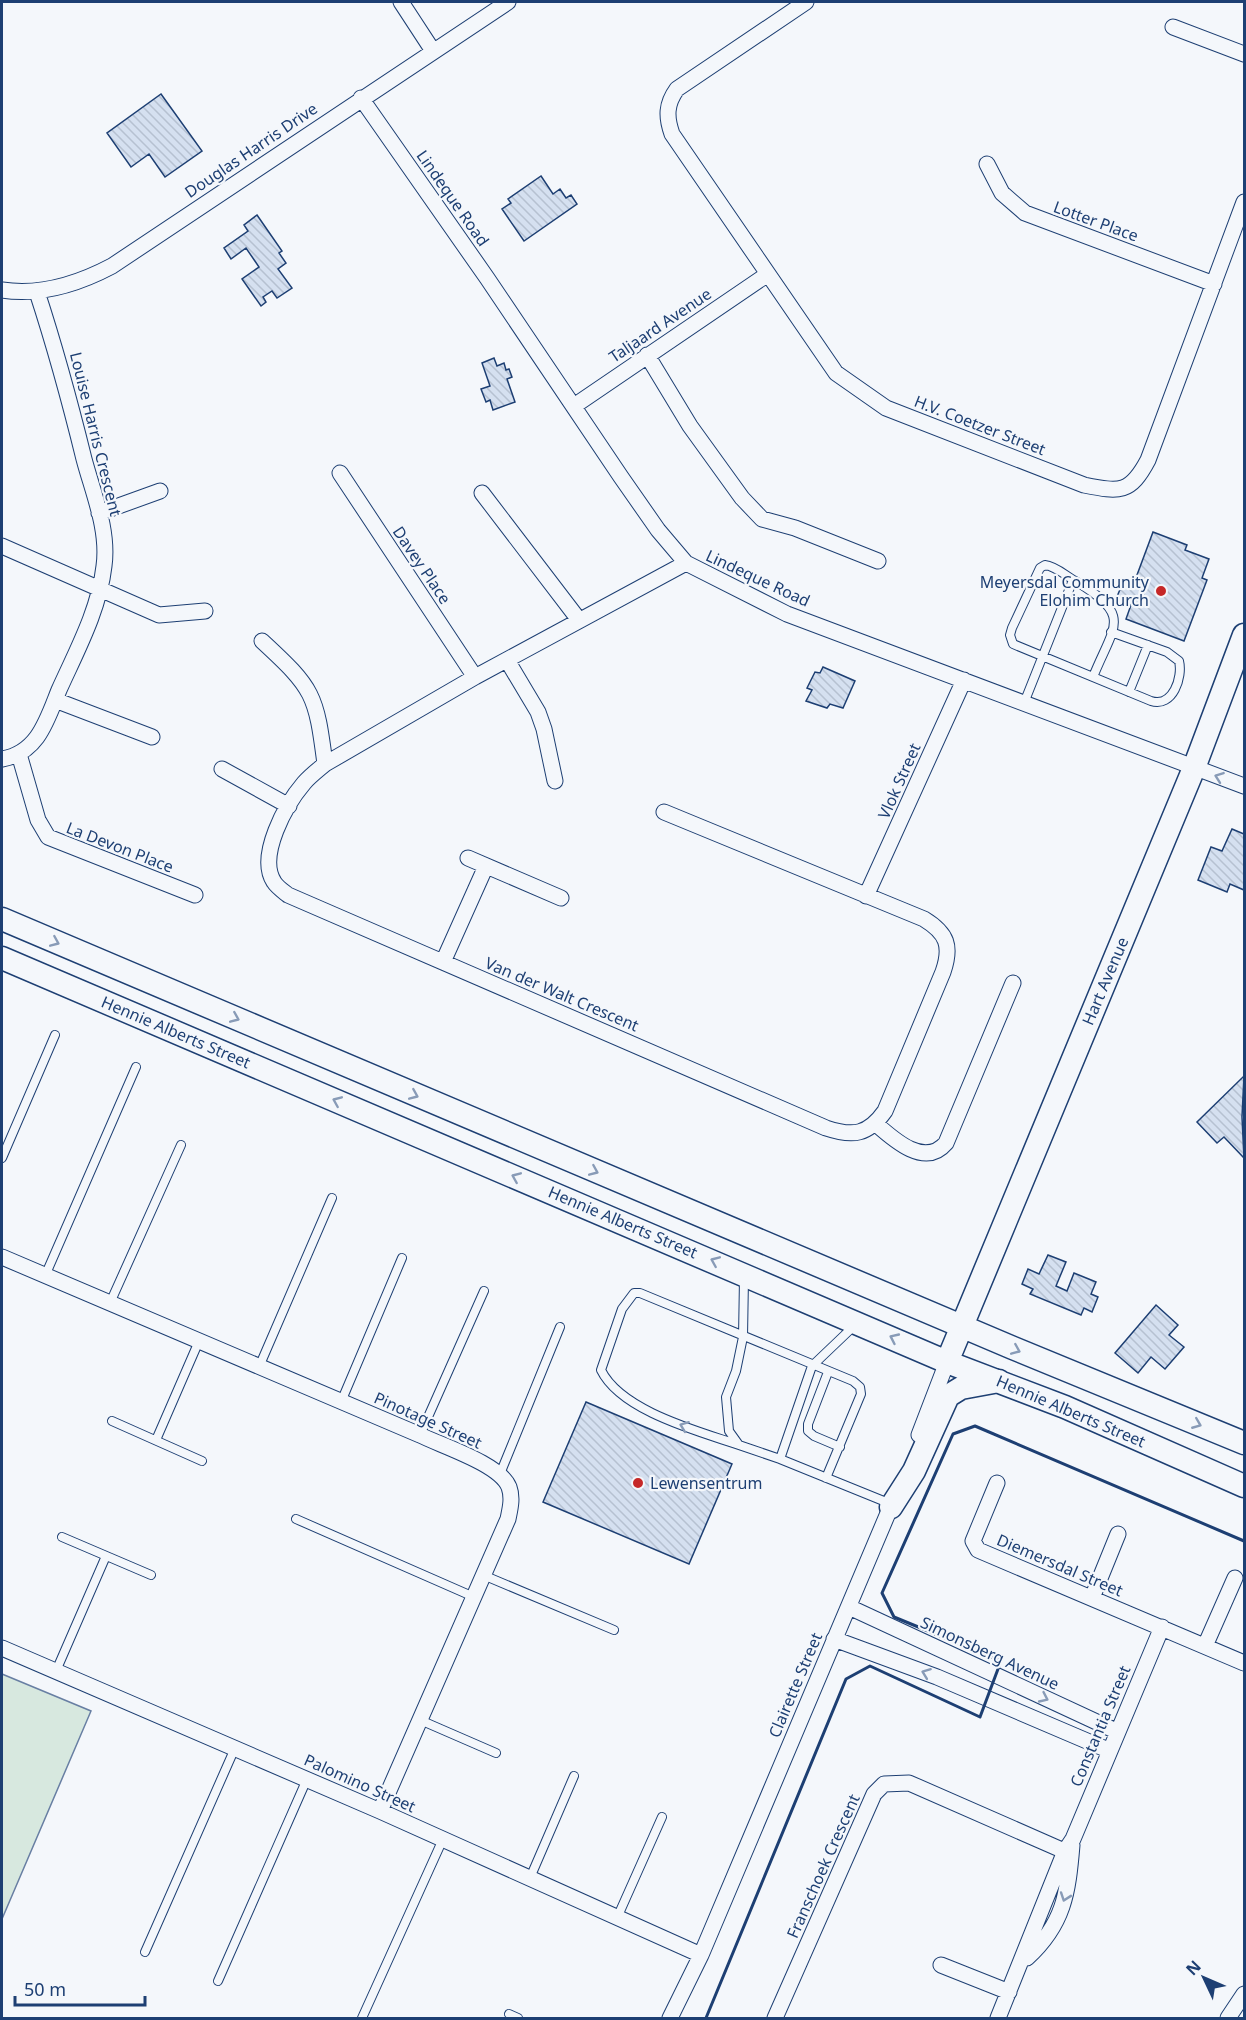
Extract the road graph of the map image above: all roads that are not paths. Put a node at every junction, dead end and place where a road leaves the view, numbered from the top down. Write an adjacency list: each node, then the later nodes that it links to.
1 (400, 2): 5 (street)
2 (508, 2): 5 (street, Douglas Harris Drive)
3 (806, 2): 10 (street, H.V. Coetzer Street)
4 (1173, 27): 6 (street)
5 (433, 51): 7 (street, Douglas Harris Drive)
6 (1245, 54)
7 (361, 98): 13 (street, Douglas Harris Drive); 15 (street, Lindeque Road)
8 (987, 164): 11 (street, Lotter Place)
9 (1245, 202): 11 (street, H.V. Coetzer Street)
10 (768, 274): 11 (street, H.V. Coetzer Street); 14 (street, Taljaard Avenue)
11 (1214, 284)
12 (2, 290): 13 (street, Douglas Harris Drive)
13 (37, 292): 19 (street, Louise Harris Crescent)
14 (647, 356): 15 (street, Taljaard Avenue); 21 (street)
15 (574, 406): 22 (street, Lindeque Road)
16 (340, 473): 33 (street, Davey Place)
17 (160, 491): 19 (street)
18 (482, 493): 26 (street)
19 (99, 513): 24 (street, Louise Harris Crescent)
20 (2, 546): 24 (street)
21 (878, 561)
22 (686, 563): 26 (street, Van der Walt Crescent); 35 (street, Lindeque Road)
23 (1074, 580): 27 (lane); 31 (lane); 31 (lane)
24 (100, 587): 25 (street); 37 (street, Louise Harris Crescent)
25 (205, 611)
26 (579, 620): 32 (street, Van der Walt Crescent)
27 (1111, 632): 30 (lane); 34 (lane)
28 (1245, 635): 43 (street, Hart Avenue)
29 (262, 641): 42 (street)
30 (1148, 645): 36 (lane); 36 (lane)
31 (1043, 657): 34 (lane); 38 (lane)
32 (507, 660): 33 (street, Van der Walt Crescent); 45 (street)
33 (475, 677): 42 (street, Van der Walt Crescent)
34 (1093, 677): 36 (lane)
35 (964, 680): 38 (street, Lindeque Road); 52 (street, Vlok Street)
36 (1130, 692)
37 (55, 699): 39 (street); 40 (street, Louise Harris Crescent)
38 (1024, 703): 43 (street, Lindeque Road)
39 (152, 737)
40 (20, 754): 41 (street); 51 (street, La Devon Place)
41 (2, 759)
42 (325, 764): 47 (street, Van der Walt Crescent)
43 (1194, 768): 46 (street, Lindeque Road, one-way to 43); 72 (street, Hart Avenue)
44 (222, 769): 47 (street)
45 (555, 780)
46 (1245, 786)
47 (289, 806): 56 (street, Van der Walt Crescent)
48 (664, 812): 52 (street)
49 (468, 858): 50 (street)
50 (486, 866): 53 (street); 56 (street)
51 (195, 895)
52 (866, 896): 60 (street)
53 (561, 898)
54 (2, 919): 72 (street, one-way to 72)
55 (2, 958): 66 (street, Hennie Alberts Street, one-way to 55)
56 (443, 962): 60 (street, Van der Walt Crescent)
57 (1013, 983): 60 (street)
58 (55, 1035): 62 (lane)
59 (136, 1067): 67 (lane)
60 (876, 1124)
61 (181, 1145): 69 (lane)
62 (2, 1158)
63 (332, 1198): 77 (lane)
64 (2, 1257): 67 (street, Pinotage Street)
65 (402, 1258): 80 (lane)
66 (744, 1274): 70 (street, Hennie Alberts Street); 73 (lane)
67 (45, 1276): 69 (street, Pinotage Street)
68 (484, 1291): 82 (lane)
69 (110, 1303): 74 (street, Pinotage Street)
70 (859, 1322): 75 (street, Hennie Alberts Street, one-way to 70); 76 (lane)
71 (560, 1326): 89 (lane)
72 (963, 1326): 75 (street, Hart Avenue); 84 (street, one-way to 84)
73 (743, 1337): 76 (lane); 85 (lane); 85 (lane, one-way to 73)
74 (199, 1341): 77 (street, Pinotage Street); 83 (lane)
75 (947, 1362): 79 (street, Hennie Alberts Street); 93 (street, Clairette Street)
76 (812, 1366): 78 (lane); 87 (lane)
77 (259, 1367): 80 (street, Pinotage Street)
78 (828, 1372): 86 (lane); 86 (lane)
79 (1000, 1381): 92 (street, Hennie Alberts Street); 93 (street)
80 (341, 1402): 82 (street, Pinotage Street)
81 (112, 1421): 83 (lane)
82 (420, 1435): 89 (street, Pinotage Street)
83 (156, 1440): 88 (lane)
84 (1245, 1443)
85 (739, 1445): 87 (lane)
86 (840, 1447): 90 (lane)
87 (780, 1459): 90 (lane)
88 (202, 1461)
89 (500, 1474): 99 (street)
90 (826, 1478): 93 (lane)
91 (997, 1483): 102 (street, Diemersdal Street)
92 (1245, 1486)
93 (891, 1506): 103 (street, Clairette Street)
94 (296, 1519): 101 (lane)
95 (1118, 1534): 102 (street)
96 (62, 1537): 97 (lane)
97 (106, 1556): 98 (lane); 110 (lane)
98 (151, 1575)
99 (483, 1575): 101 (street); 105 (lane)
100 (1235, 1578): 107 (street)
101 (474, 1597): 111 (street)
102 (1092, 1598): 104 (street, Diemersdal Street)
103 (849, 1607): 106 (street, Clairette Street); 112 (street, Simonsberg Avenue, one-way to 112)
104 (1162, 1628): 107 (street, Diemersdal Street); 112 (street, Constantia Street)
105 (614, 1630)
106 (834, 1639): 114 (street, one-way to 106); 125 (street, Clairette Street)
107 (1205, 1646): 109 (street, Diemersdal Street)
108 (2, 1648): 110 (street, Palomino Street)
109 (1245, 1663)
110 (56, 1671): 113 (street, Palomino Street)
111 (420, 1720): 115 (lane); 118 (street)
112 (1116, 1731): 114 (street, Constantia Street)
113 (235, 1748): 117 (street, Palomino Street); 124 (lane)
114 (1108, 1750): 121 (street, Constantia Street)
115 (496, 1752)
116 (574, 1776): 122 (lane)
117 (307, 1779): 118 (street, Palomino Street); 127 (lane)
118 (380, 1811): 120 (street, Palomino Street)
119 (662, 1817): 123 (lane)
120 (442, 1839): 122 (street, Palomino Street); 131 (lane)
121 (1070, 1848): 128 (street, Constantia Street); 134 (street, Franschoek Crescent)
122 (530, 1878): 123 (street, Palomino Street)
123 (617, 1918): 125 (street, Palomino Street)
124 (145, 1952)
125 (701, 1956): 133 (street, Clairette Street)
126 (941, 1965): 128 (street)
127 (218, 1981)
128 (1009, 1992): 135 (street, Constantia Street)
129 (1245, 1994): 136 (street)
130 (509, 2014): 132 (lane)
131 (362, 2019)
132 (518, 2019)
133 (669, 2019)
134 (775, 2019)
135 (998, 2019)
136 (1228, 2019)

